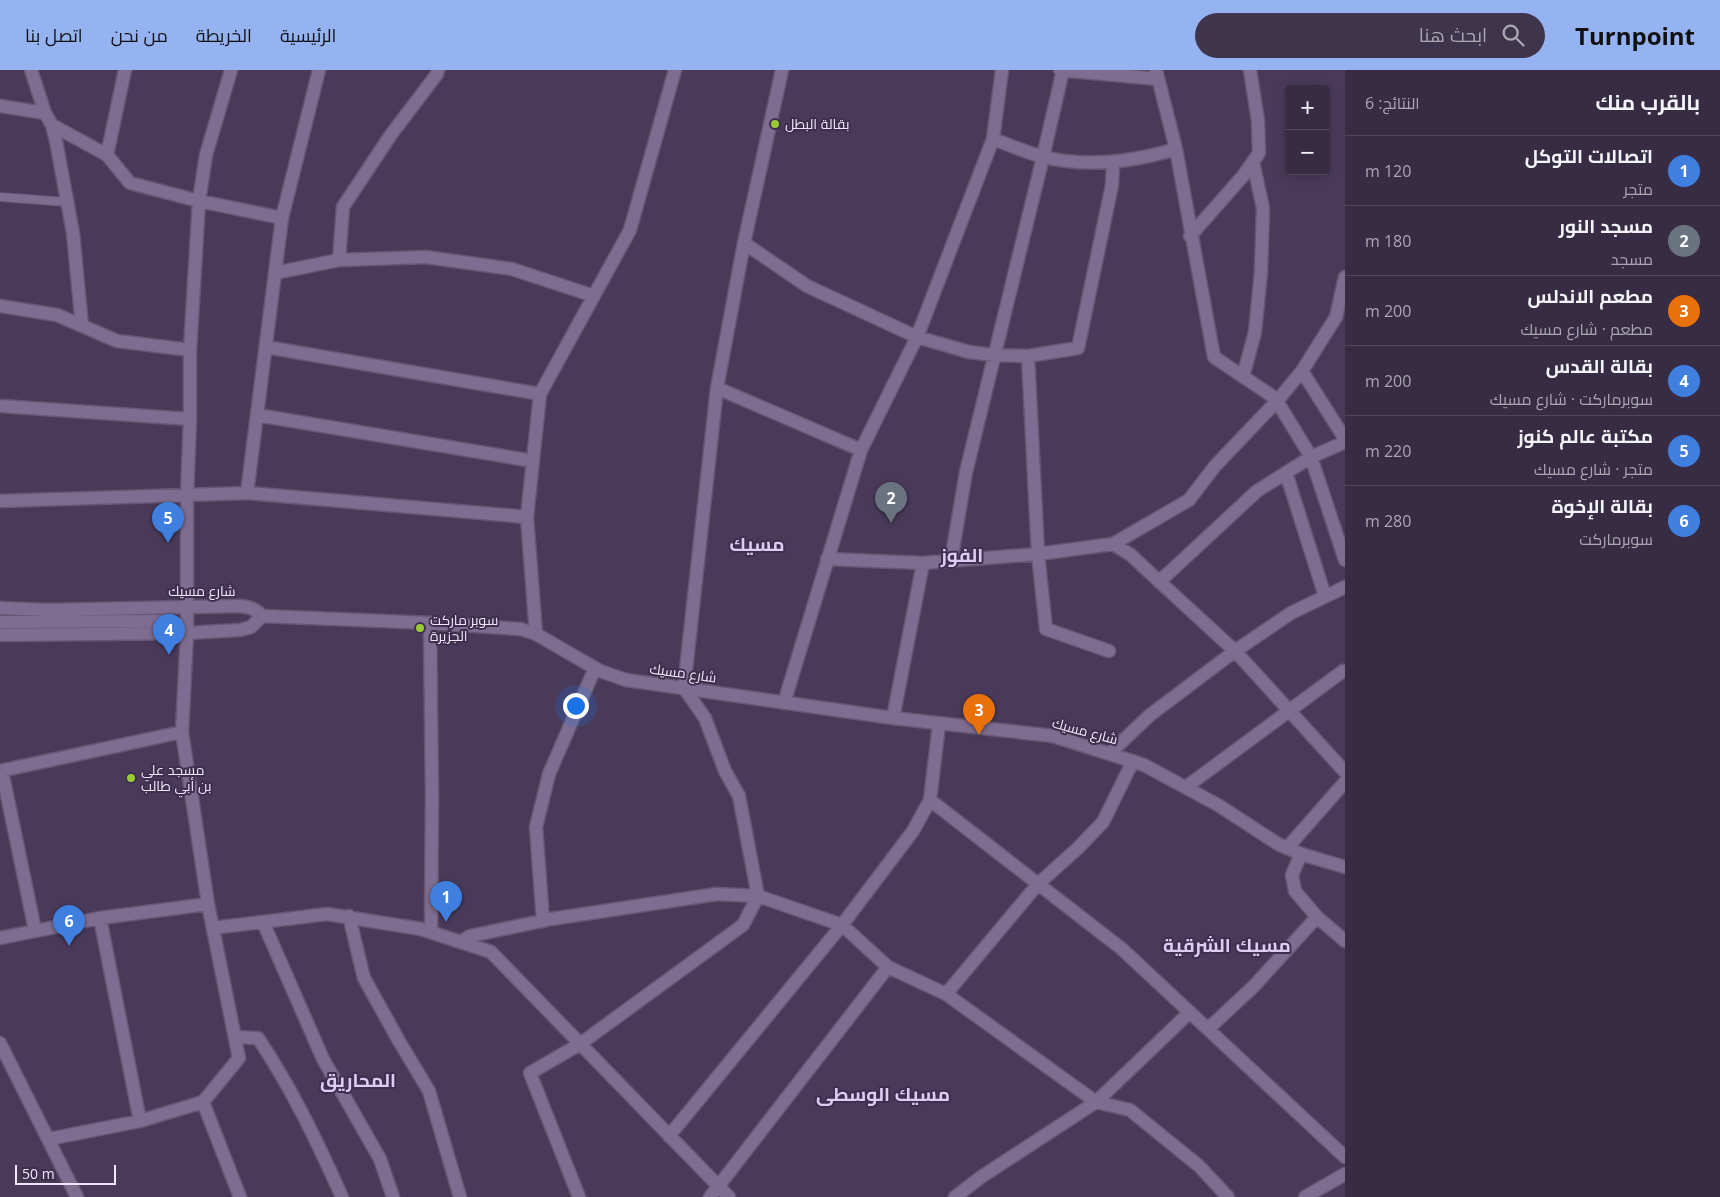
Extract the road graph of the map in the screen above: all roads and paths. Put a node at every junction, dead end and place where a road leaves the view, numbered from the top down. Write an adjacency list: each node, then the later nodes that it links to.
1 (31, 70): 13 (street)
2 (125, 70): 17 (street)
3 (230, 70): 22 (street)
4 (319, 70): 24 (street)
5 (438, 70): 27 (street)
6 (675, 70): 30 (street)
7 (782, 70): 26 (street)
8 (1002, 70): 15 (street)
9 (1061, 70): 11 (street); 18 (street)
10 (1250, 70): 19 (street)
11 (1157, 75): 16 (street)
12 (0, 106): 13 (street)
13 (45, 113): 14 (street)
14 (52, 124): 17 (street); 23 (street)
15 (993, 139): 18 (street); 33 (street)
16 (1176, 149): 20 (street); 25 (street)
17 (107, 155): 22 (street)
18 (1043, 157): 20 (street); 36 (street)
19 (1253, 162): 25 (street); 39 (street)
20 (1113, 163): 37 (street)
21 (0, 197): 23 (lane)
22 (199, 201): 24 (street); 35 (street)
23 (67, 202): 32 (street)
24 (282, 218): 28 (street)
25 (1190, 236): 39 (street)
26 (744, 243): 33 (street); 40 (street)
27 (339, 260): 28 (street); 30 (street)
28 (275, 273): 34 (street)
29 (1345, 277): 38 (street)
30 (594, 296): 41 (street)
31 (0, 306): 32 (street)
32 (82, 326): 35 (street)
33 (917, 337): 36 (street); 47 (street)
34 (266, 347): 41 (street); 44 (street)
35 (190, 350): 45 (street)
36 (994, 355): 37 (street); 59 (street)
37 (1028, 356): 56 (street)
38 (1302, 371): 42 (street); 46 (street)
39 (1243, 377): 42 (street)
40 (717, 388): 47 (street); 76 (street)
41 (540, 394): 49 (street)
42 (1277, 401): 48 (street); 55 (street)
43 (0, 406): 45 (street)
44 (257, 415): 49 (street); 51 (street)
45 (190, 419): 52 (street)
46 (1345, 440): 48 (street)
47 (861, 450): 57 (street)
48 (1311, 457): 50 (street); 58 (street)
49 (533, 461): 54 (street)
50 (1286, 473): 61 (street); 63 (street)
51 (248, 493): 52 (street); 54 (street)
52 (186, 496): 53 (street); 64 (street)
53 (0, 502)
54 (527, 517): 70 (street)
55 (1113, 544): 56 (street); 61 (street)
56 (1038, 554): 59 (street); 73 (street)
57 (827, 559): 60 (street); 77 (street)
58 (1345, 560)
59 (951, 561): 60 (street)
60 (923, 563): 79 (street)
61 (1160, 582): 72 (street)
62 (1345, 587): 63 (street)
63 (1325, 596): 72 (street)
64 (188, 606): 65 (street, شارع مسيك); 66 (street, شارع مسيك); 69 (street)
65 (0, 608)
66 (262, 616): 68 (street, شارع مسيك); 69 (street)
67 (0, 622): 69 (street)
68 (430, 622): 70 (street, شارع مسيك); 103 (street)
69 (187, 632): 71 (street); 81 (street)
70 (536, 634): 74 (street, شارع مسيك)
71 (0, 635)
72 (1235, 651): 78 (street); 82 (street)
73 (1109, 652)
74 (595, 668): 76 (street, شارع مسيك); 98 (street)
75 (1343, 671): 78 (street)
76 (684, 688): 77 (street, شارع مسيك); 93 (street)
77 (784, 703): 79 (street, شارع مسيك)
78 (1289, 711): 85 (street); 87 (street)
79 (893, 718): 80 (street, شارع مسيك)
80 (939, 724): 82 (street, شارع مسيك); 88 (street)
81 (182, 732): 84 (street); 94 (street)
82 (1110, 754): 83 (street, شارع مسيك)
83 (1133, 761): 87 (street, شارع مسيك); 92 (street)
84 (1, 771): 102 (street)
85 (1345, 772)
86 (1345, 782): 89 (street)
87 (1186, 786): 89 (street, شارع مسيك)
88 (930, 800): 92 (street); 100 (street)
89 (1286, 848): 90 (street, شارع مسيك)
90 (1302, 854): 91 (street, شارع مسيك); 96 (street)
91 (1345, 867)
92 (1038, 884): 108 (street); 109 (street)
93 (758, 896): 98 (street); 100 (street); 113 (street)
94 (208, 904): 97 (street); 101 (street)
95 (349, 916): 99 (street); 103 (street); 126 (street)
96 (1316, 917): 105 (street); 110 (street)
97 (100, 918): 102 (street); 116 (street)
98 (543, 921): 106 (street)
99 (263, 922): 101 (street); 125 (street)
100 (842, 925): 107 (street); 117 (street)
101 (213, 928): 111 (street)
102 (34, 930): 104 (street)
103 (431, 932): 106 (street)
104 (0, 938)
105 (1345, 941)
106 (461, 942): 113 (street)
107 (888, 967): 108 (street); 121 (street)
108 (946, 994): 115 (street)
109 (1190, 1012): 110 (street); 115 (street)
110 (1208, 1029): 119 (street)
111 (234, 1037): 114 (street); 124 (street)
112 (0, 1042): 118 (street)
113 (580, 1044): 117 (street); 127 (street)
114 (203, 1102): 116 (street); 123 (street)
115 (1096, 1102): 130 (street); 131 (street)
116 (140, 1121): 118 (street)
117 (669, 1136): 121 (street)
118 (49, 1139): 122 (street)
119 (1345, 1158)
120 (1345, 1174): 132 (street)
121 (719, 1187): 128 (street); 129 (street)
122 (77, 1197)
123 (240, 1197)
124 (342, 1197)
125 (393, 1197)
126 (460, 1197)
127 (580, 1197)
128 (710, 1197)
129 (729, 1197)
130 (955, 1197)
131 (1228, 1197)
132 (1305, 1197)

